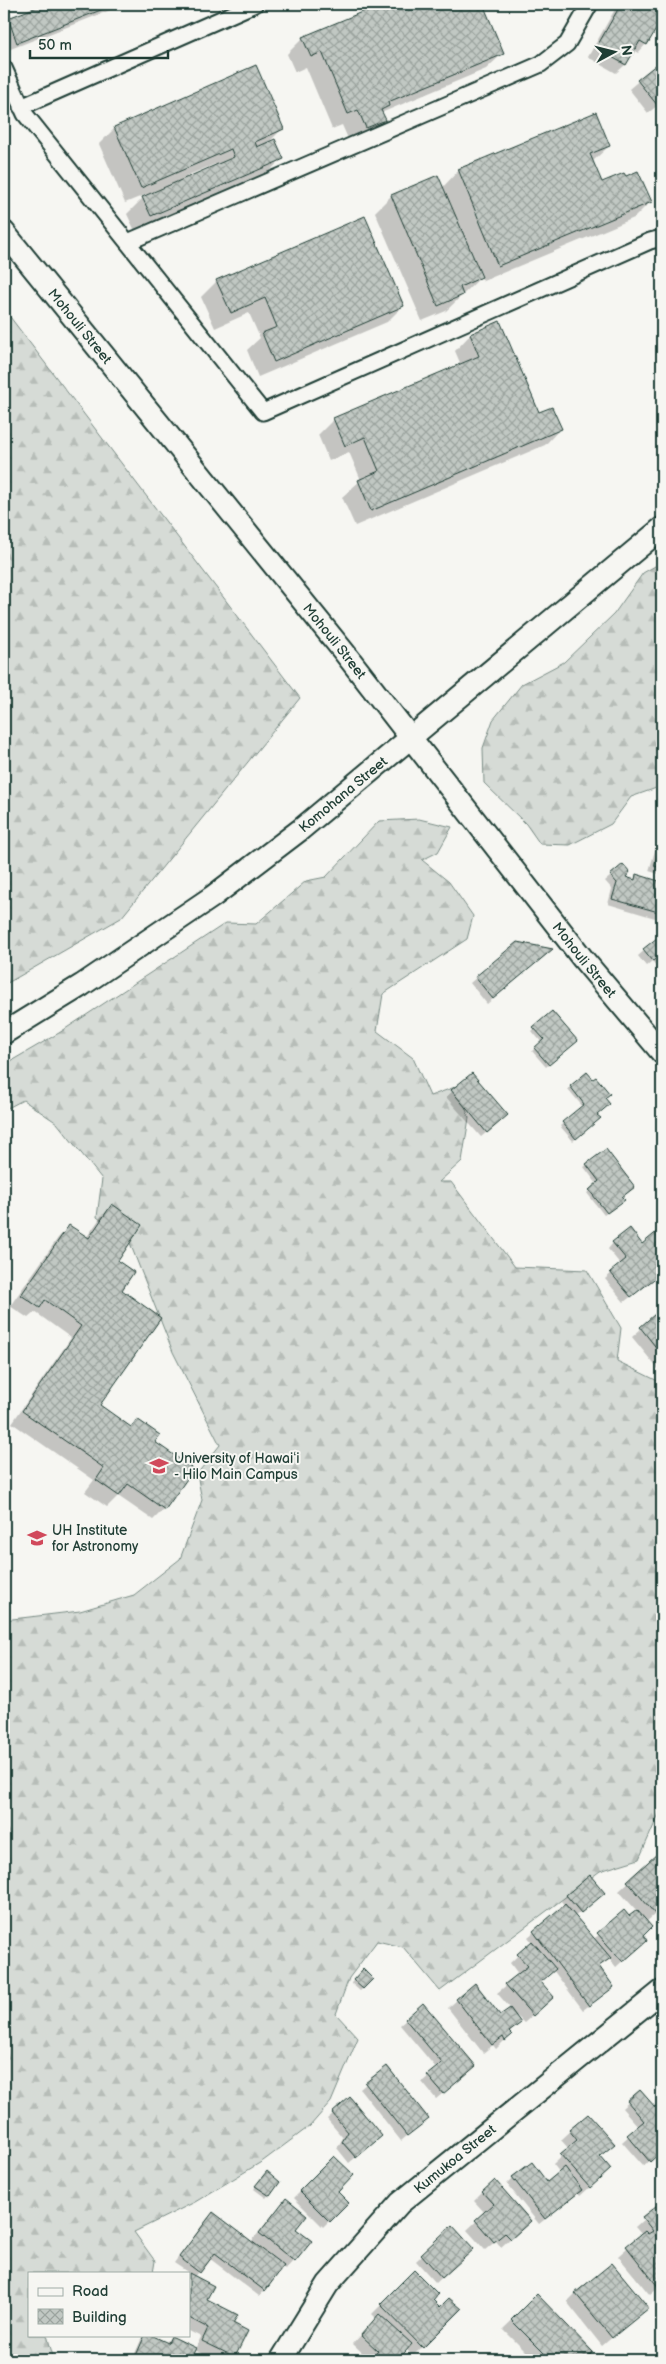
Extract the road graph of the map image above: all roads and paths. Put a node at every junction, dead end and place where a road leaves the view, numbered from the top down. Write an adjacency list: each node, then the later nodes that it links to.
1 (255, 4): 4 (street)
2 (590, 4): 7 (street)
3 (4, 68): 4 (street)
4 (21, 107): 7 (street)
5 (4, 232): 9 (street, Mohouli Street)
6 (662, 238): 7 (street)
7 (128, 242)
8 (662, 528): 9 (street, Komohana Street)
9 (411, 737): 10 (street, Komohana Street); 11 (street, Mohouli Street)
10 (4, 1033)
11 (662, 1053)
12 (662, 1992): 13 (street, Kumukoa Street)
13 (281, 2360)

